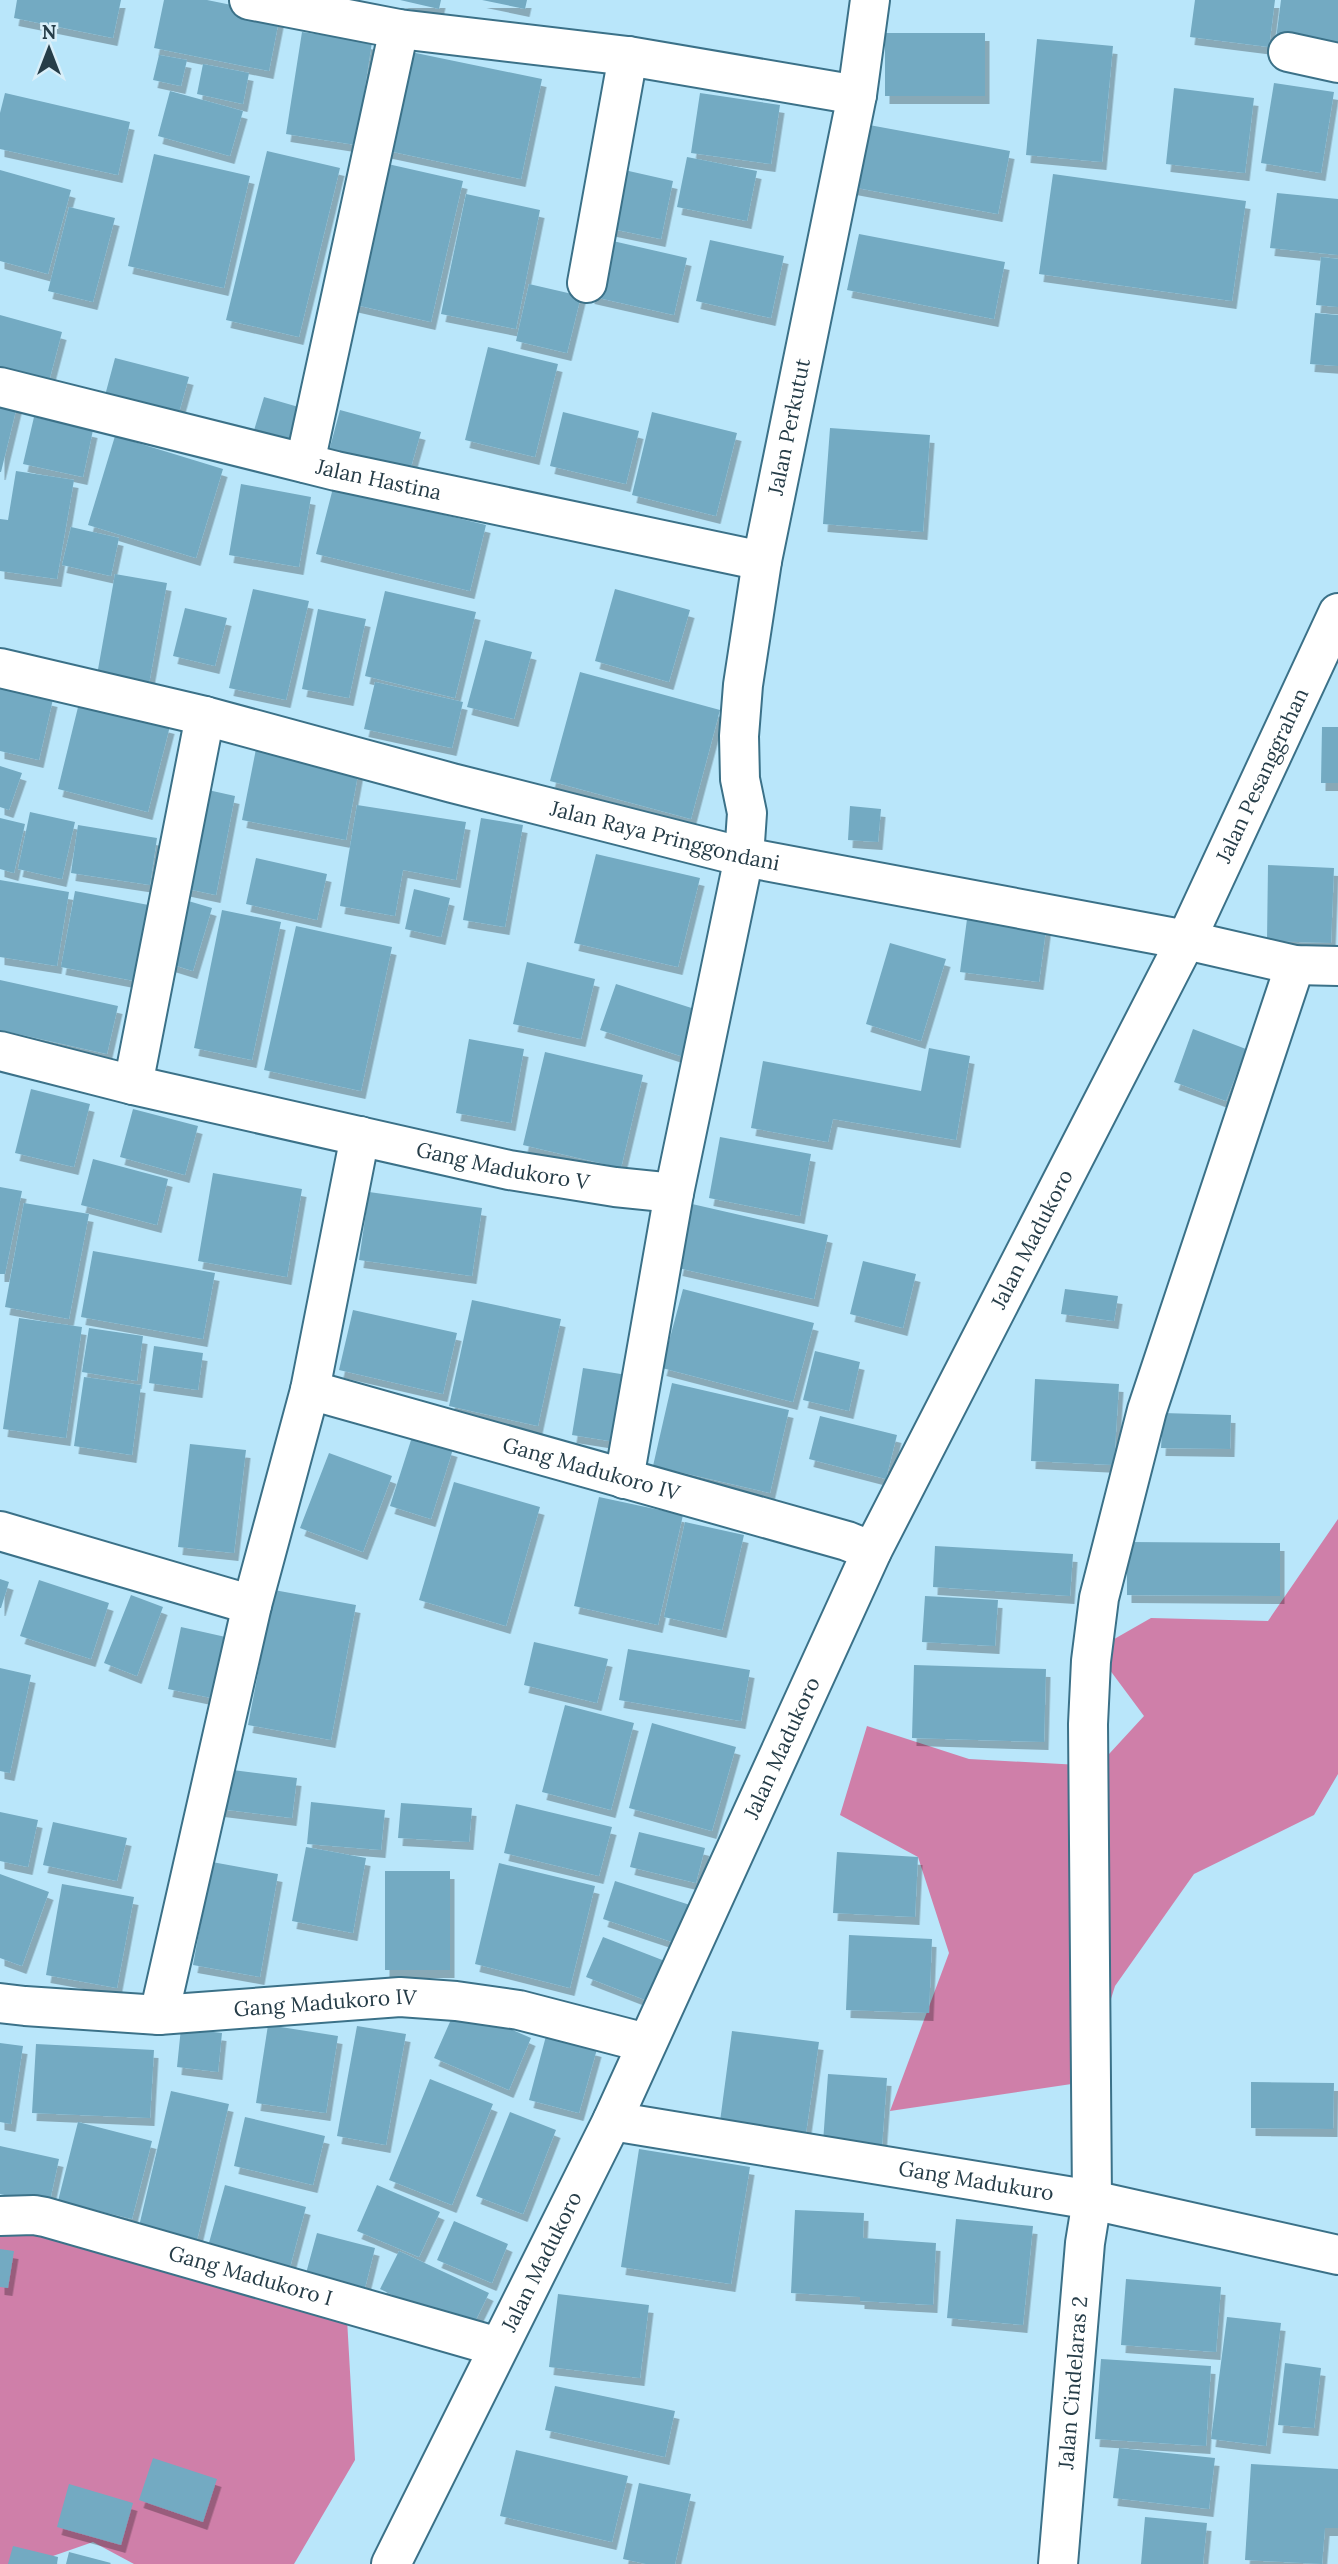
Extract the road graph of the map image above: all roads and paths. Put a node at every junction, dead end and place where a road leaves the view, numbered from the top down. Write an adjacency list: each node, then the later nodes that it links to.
1 (249, 0): 3 (street)
2 (870, 0): 8 (street, Jalan Perkutut)
3 (300, 5): 4 (street)
4 (399, 29): 6 (street); 11 (street)
5 (1288, 52): 7 (street)
6 (628, 55): 8 (street); 9 (street)
7 (1338, 63)
8 (857, 95): 12 (street, Jalan Perkutut)
9 (587, 284)
10 (0, 387): 11 (street, Jalan Hastina)
11 (305, 463): 12 (street, Jalan Hastina)
12 (762, 561): 16 (street, Jalan Perkutut)
13 (1338, 613): 17 (street, Jalan Pesanggrahan)
14 (0, 668): 15 (street, Jalan Raya Pringgondani)
15 (205, 716): 16 (street, Jalan Raya Pringgondani); 21 (street)
16 (744, 857): 17 (street, Jalan Raya Pringgondani); 23 (street)
17 (1186, 940): 18 (street, Jalan Raya Pringgondani); 27 (street, Jalan Madukoro)
18 (1294, 965): 19 (street, Jalan Raya Pringgondani); 33 (street, Jalan Cindelaras 2)
19 (1338, 966)
20 (0, 1051): 21 (street, Gang Madukoro V)
21 (133, 1085): 22 (street, Gang Madukoro V)
22 (360, 1136): 23 (street, Gang Madukoro V); 24 (street)
23 (674, 1193): 25 (street)
24 (310, 1391): 25 (street, Gang Madukoro IV); 28 (street)
25 (624, 1479): 27 (street, Gang Madukoro IV)
26 (0, 1531): 28 (street)
27 (872, 1551): 31 (street, Jalan Madukoro)
28 (252, 1605): 30 (street)
29 (0, 2003): 30 (street, Gang Madukoro IV)
30 (159, 2015): 31 (street, Gang Madukoro IV)
31 (646, 2043): 32 (street, Jalan Madukoro)
32 (612, 2121): 33 (street, Gang Madukuro); 36 (street, Jalan Madukoro)
33 (1092, 2200): 35 (street, Gang Madukuro); 38 (street, Jalan Cindelaras 2)
34 (0, 2216): 36 (street, Gang Madukoro I)
35 (1338, 2255)
36 (498, 2347): 37 (street, Jalan Madukoro)
37 (391, 2564)
38 (1058, 2564)

